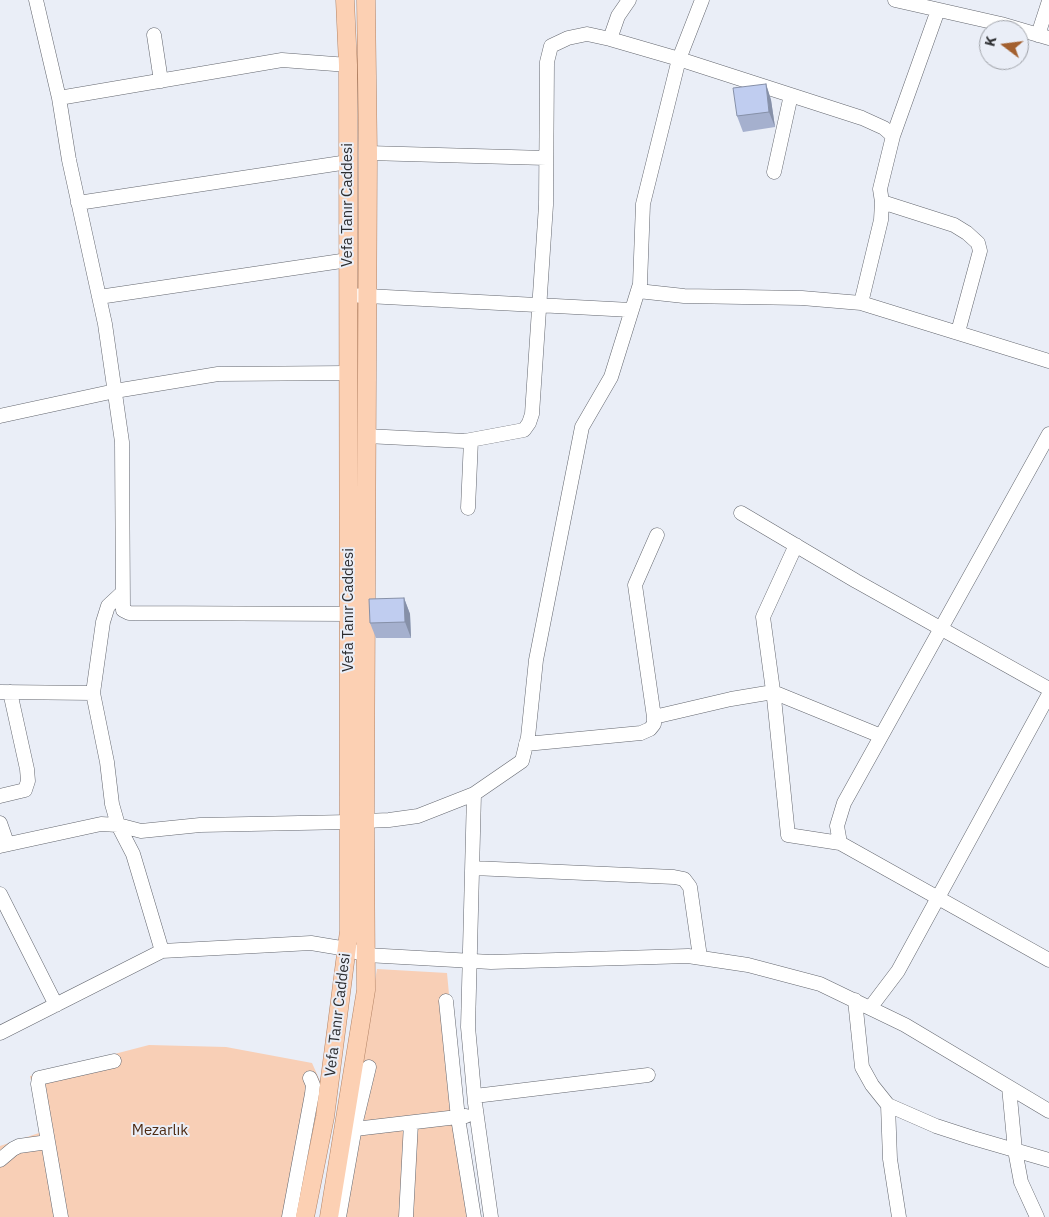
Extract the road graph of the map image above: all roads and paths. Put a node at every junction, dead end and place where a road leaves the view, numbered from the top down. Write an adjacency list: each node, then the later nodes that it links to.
1 (36, 0): 16 (street)
2 (346, 0): 13 (main road, Vefa Tanır Caddesi)
3 (366, 0): 18 (main road, Vefa Tanır Caddesi)
4 (629, 0): 11 (street)
5 (702, 0): 12 (street)
6 (895, 0): 8 (street)
7 (1049, 0): 10 (street)
8 (938, 10): 10 (street); 17 (street)
9 (154, 35): 14 (street)
10 (1044, 36)
11 (610, 39): 12 (street); 19 (street)
12 (679, 59): 15 (street); 25 (street)
13 (348, 65): 14 (street); 20 (main road, Vefa Tanır Caddesi)
14 (161, 81): 16 (street)
15 (791, 95): 17 (street); 21 (street)
16 (59, 98): 23 (street)
17 (893, 136): 22 (street)
18 (368, 153): 19 (street); 27 (main road, Vefa Tanır Caddesi)
19 (546, 158): 30 (street)
20 (348, 162): 23 (street); 24 (main road, Vefa Tanır Caddesi)
21 (774, 172)
22 (882, 202): 29 (street); 32 (street)
23 (78, 203): 28 (street)
24 (348, 260): 26 (main road, Vefa Tanır Caddesi); 28 (street)
25 (638, 291): 29 (street); 31 (street)
26 (348, 295): 27 (street); 34 (main road, Vefa Tanır Caddesi)
27 (368, 296): 30 (street); 38 (main road, Vefa Tanır Caddesi)
28 (99, 297): 35 (street)
29 (861, 303): 32 (street)
30 (540, 304): 31 (street); 39 (street)
31 (632, 310): 54 (street)
32 (958, 332): 33 (street)
33 (1049, 361)
34 (348, 374): 35 (street); 45 (main road, Vefa Tanır Caddesi)
35 (115, 391): 36 (street); 44 (street)
36 (0, 416)
37 (1049, 434): 46 (street)
38 (366, 436): 39 (street); 57 (main road, Vefa Tanır Caddesi)
39 (471, 440): 40 (street)
40 (468, 508)
41 (741, 513): 43 (street)
42 (657, 535): 52 (street)
43 (796, 545): 46 (street); 49 (street)
44 (122, 593): 45 (street); 50 (street)
45 (349, 614): 57 (main road, Vefa Tanır Caddesi)
46 (940, 628): 47 (street); 53 (street)
47 (1049, 689)
48 (5, 692): 50 (street); 56 (street)
49 (773, 692): 52 (street); 53 (street); 60 (street)
50 (93, 693): 59 (street)
51 (1049, 694): 64 (street)
52 (654, 717): 54 (street)
53 (881, 736): 60 (street)
54 (526, 744): 55 (street)
55 (474, 794): 57 (street); 62 (street)
56 (0, 796)
57 (357, 822): 59 (street); 65 (main road, Vefa Tanır Caddesi); 67 (main road, Vefa Tanır Caddesi)
58 (0, 823): 61 (street)
59 (118, 825): 61 (street); 66 (street)
60 (840, 843): 64 (street)
61 (4, 844)
62 (473, 868): 69 (street); 70 (street)
63 (0, 894): 73 (street)
64 (938, 898): 68 (street); 74 (street)
65 (347, 948): 66 (street); 67 (street); 94 (main road, Vefa Tanır Caddesi)
66 (162, 951): 73 (street)
67 (366, 954): 70 (street); 95 (main road, Vefa Tanır Caddesi)
68 (1048, 956)
69 (700, 958): 70 (street); 71 (street)
70 (471, 960): 81 (street)
71 (855, 1000): 74 (street); 82 (street)
72 (446, 1002): 85 (street)
73 (56, 1005): 75 (street)
74 (870, 1008): 80 (street)
75 (0, 1034)
76 (114, 1061): 88 (street)
77 (369, 1067): 87 (street)
78 (648, 1075): 81 (street)
79 (310, 1078): 93 (street)
80 (1009, 1087): 83 (street); 89 (street)
81 (474, 1096): 84 (street)
82 (888, 1105): 89 (street); 100 (street)
83 (1049, 1111)
84 (477, 1114): 85 (street); 99 (street)
85 (458, 1118): 86 (street); 98 (street)
86 (410, 1123): 87 (street); 97 (street)
87 (355, 1129): 96 (street)
88 (48, 1142): 90 (street); 92 (street)
89 (1014, 1150): 91 (street); 101 (street)
90 (0, 1160)
91 (1049, 1160)
92 (61, 1217)
93 (289, 1217)
94 (305, 1217)
95 (329, 1217)
96 (339, 1217)
97 (406, 1217)
98 (474, 1217)
99 (491, 1217)
100 (899, 1217)
101 (1037, 1217)

